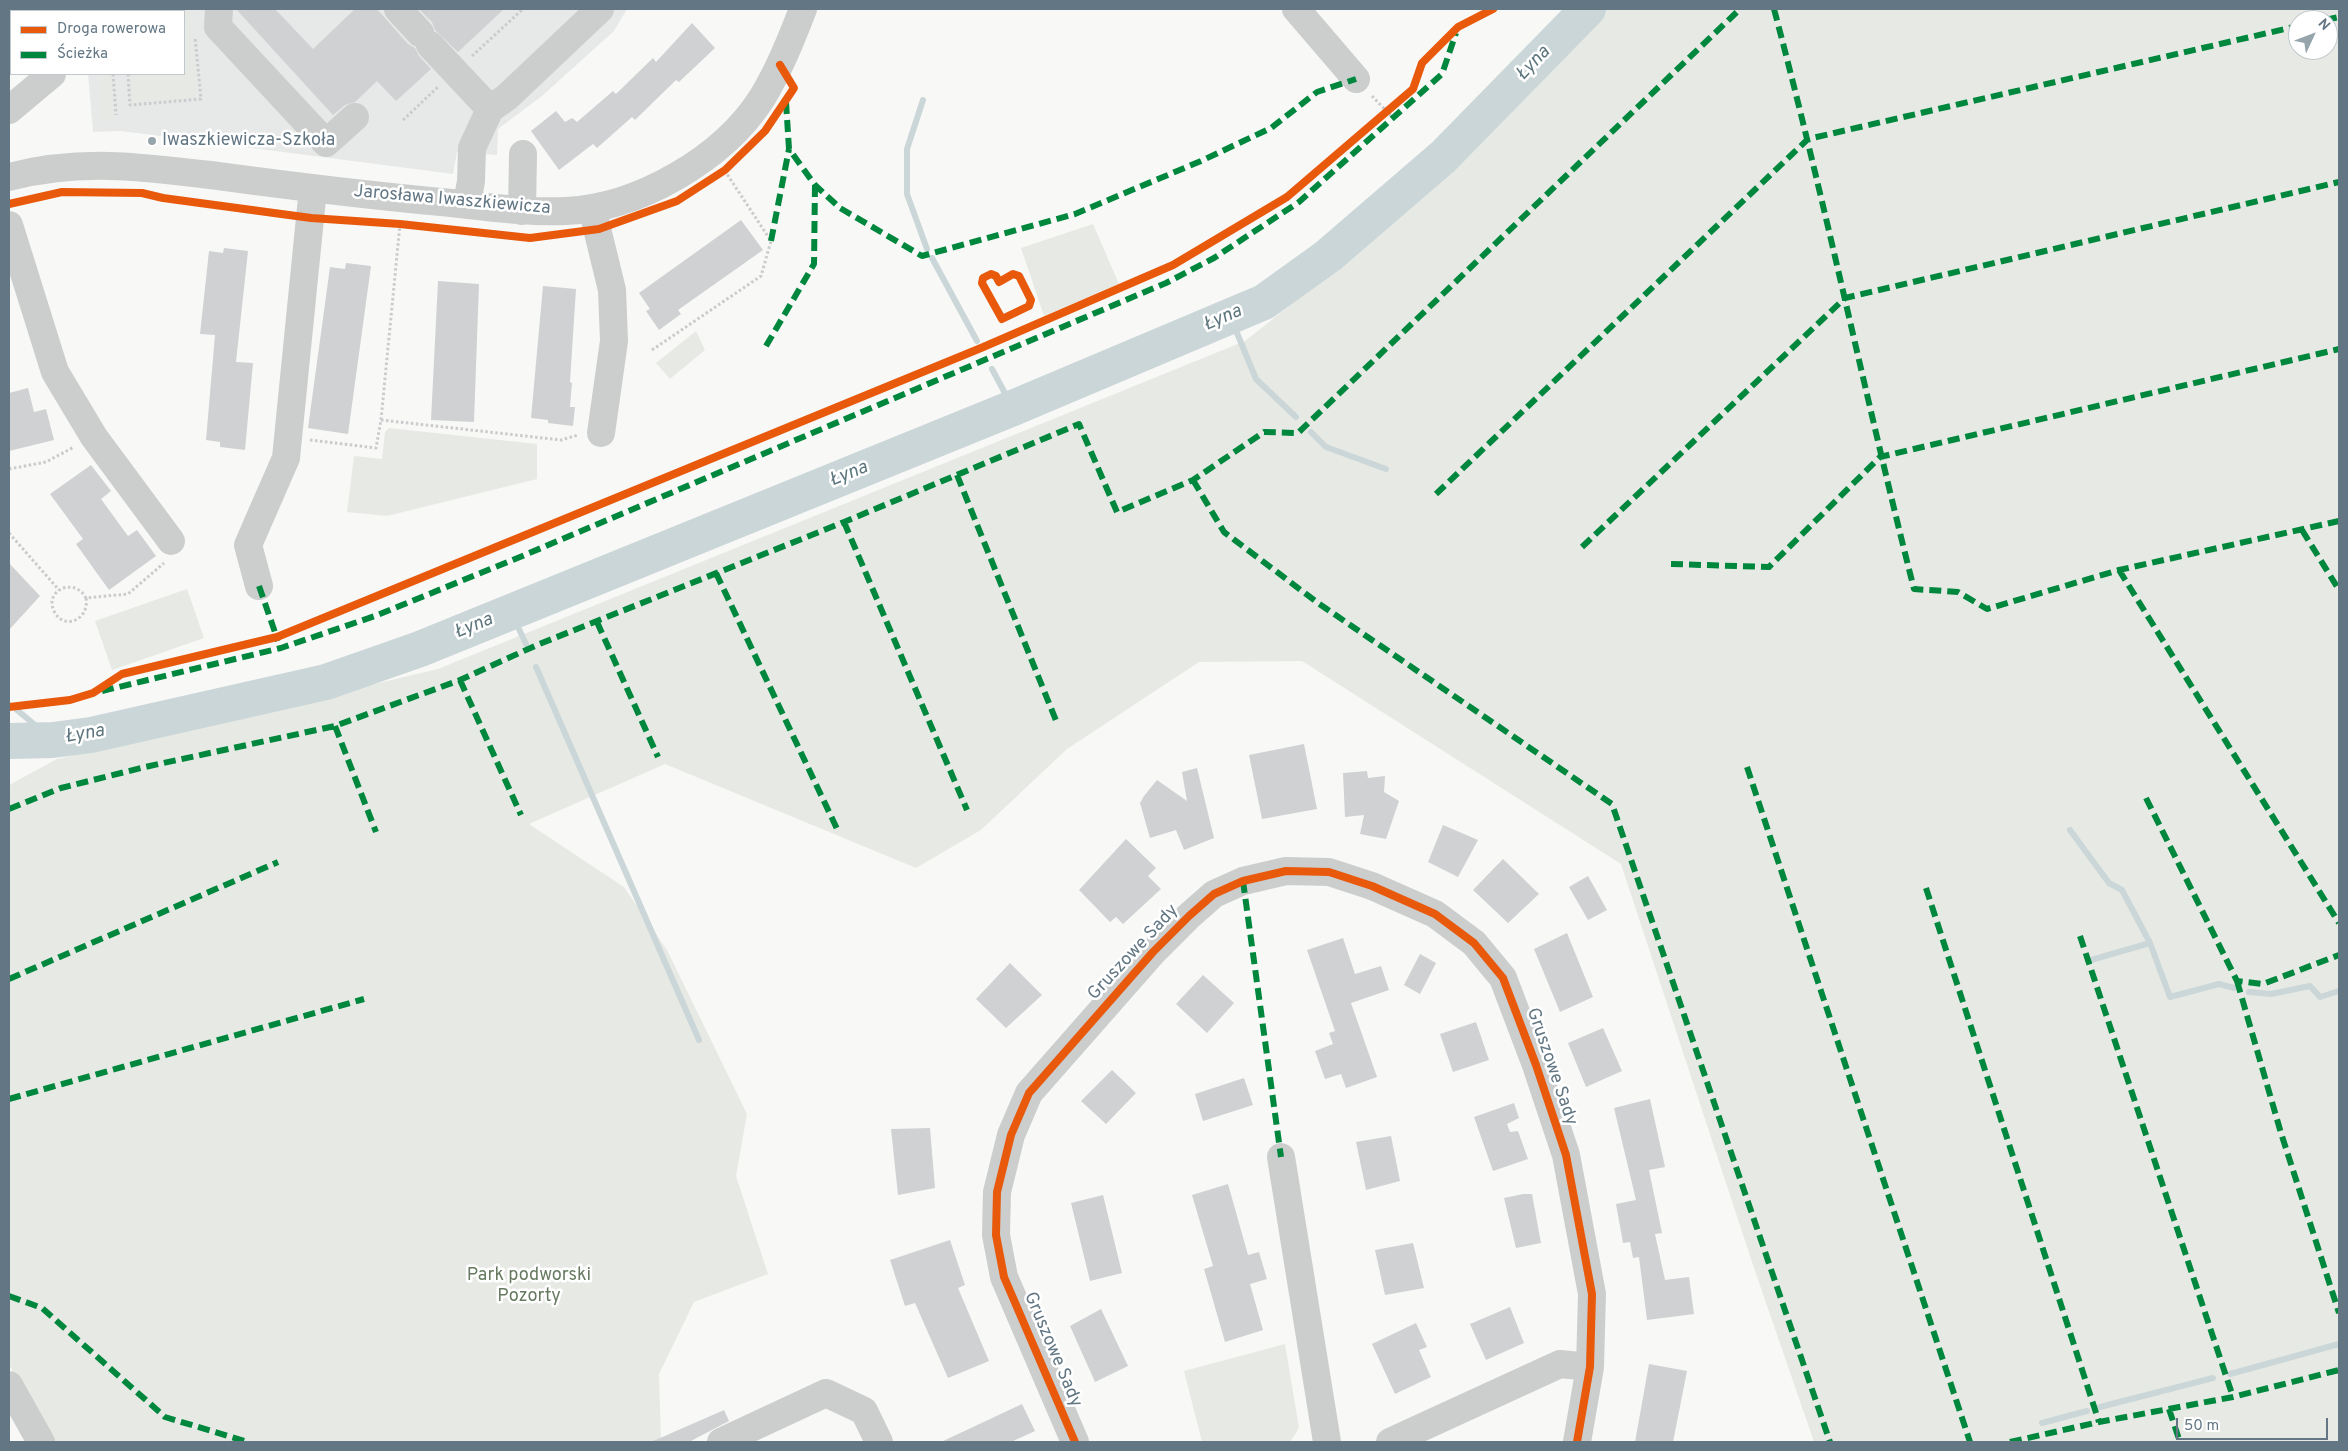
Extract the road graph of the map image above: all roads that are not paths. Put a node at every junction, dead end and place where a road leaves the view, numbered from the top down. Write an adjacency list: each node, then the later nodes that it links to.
1 (219, 9): 10 (street)
2 (398, 9): 9 (street)
3 (600, 9): 9 (street)
4 (803, 9): 15 (street, Jarosława Iwaszkiewicza)
5 (1296, 9): 7 (street)
6 (51, 75): 8 (street)
7 (1356, 79)
8 (9, 110)
9 (490, 110): 14 (street)
10 (355, 118)
11 (523, 154): 16 (street)
12 (9, 177): 13 (street, Jarosława Iwaszkiewicza)
13 (312, 188): 14 (street, Jarosława Iwaszkiewicza); 20 (street)
14 (467, 204): 16 (street, Jarosława Iwaszkiewicza)
15 (592, 208): 16 (street, Jarosława Iwaszkiewicza); 18 (street)
16 (522, 211)
17 (10, 237): 19 (street)
18 (590, 434)
19 (171, 541)
20 (260, 586)
21 (1281, 1157): 28 (street)
22 (1590, 1366): 27 (street, Gruszowe Sady); 29 (street); 30 (street, Gruszowe Sady)
23 (9, 1385): 24 (street)
24 (42, 1442)
25 (722, 1442): 26 (street)
26 (880, 1442)
27 (1075, 1442)
28 (1327, 1442)
29 (1390, 1442)
30 (1577, 1442)

